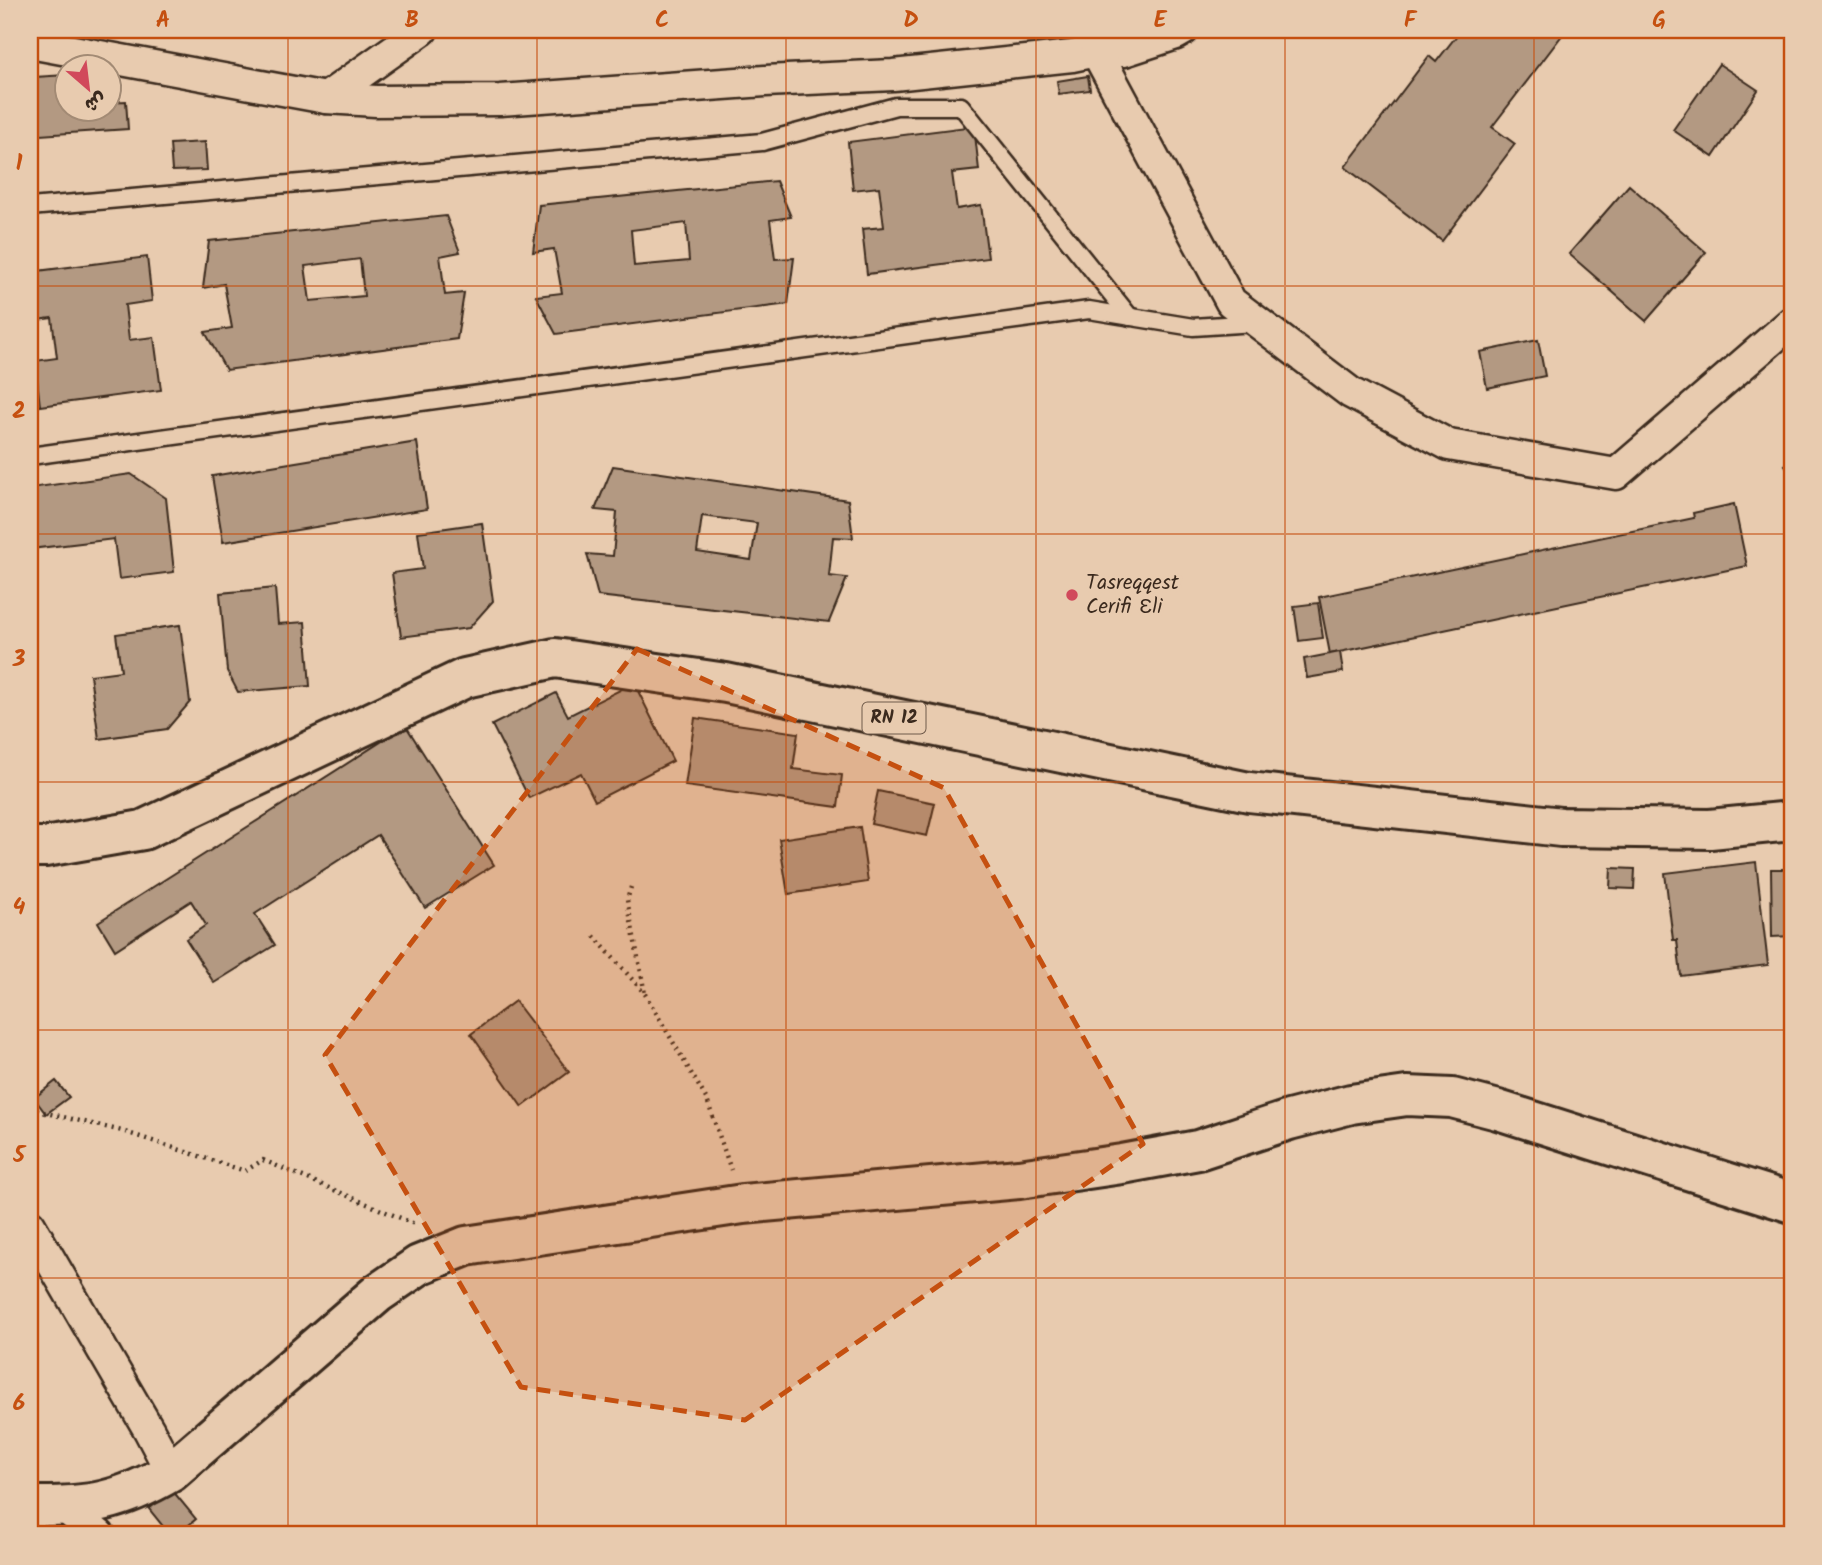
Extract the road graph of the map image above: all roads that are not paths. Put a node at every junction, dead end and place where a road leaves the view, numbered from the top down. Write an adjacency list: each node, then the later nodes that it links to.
1 (422, 30): 5 (street)
2 (1183, 30): 4 (street)
3 (30, 43): 5 (street)
4 (1096, 51): 5 (street); 9 (street)
5 (326, 98)
6 (30, 207): 7 (lane)
7 (1130, 317): 9 (lane); 10 (lane)
8 (1792, 322): 9 (street)
9 (1259, 323)
10 (30, 456)
11 (1792, 821): 12 (street, RN 12)
12 (30, 847)
13 (1792, 1203): 15 (street)
14 (30, 1225): 15 (street)
15 (171, 1472): 16 (street)
16 (47, 1506): 17 (street)
17 (99, 1535)

